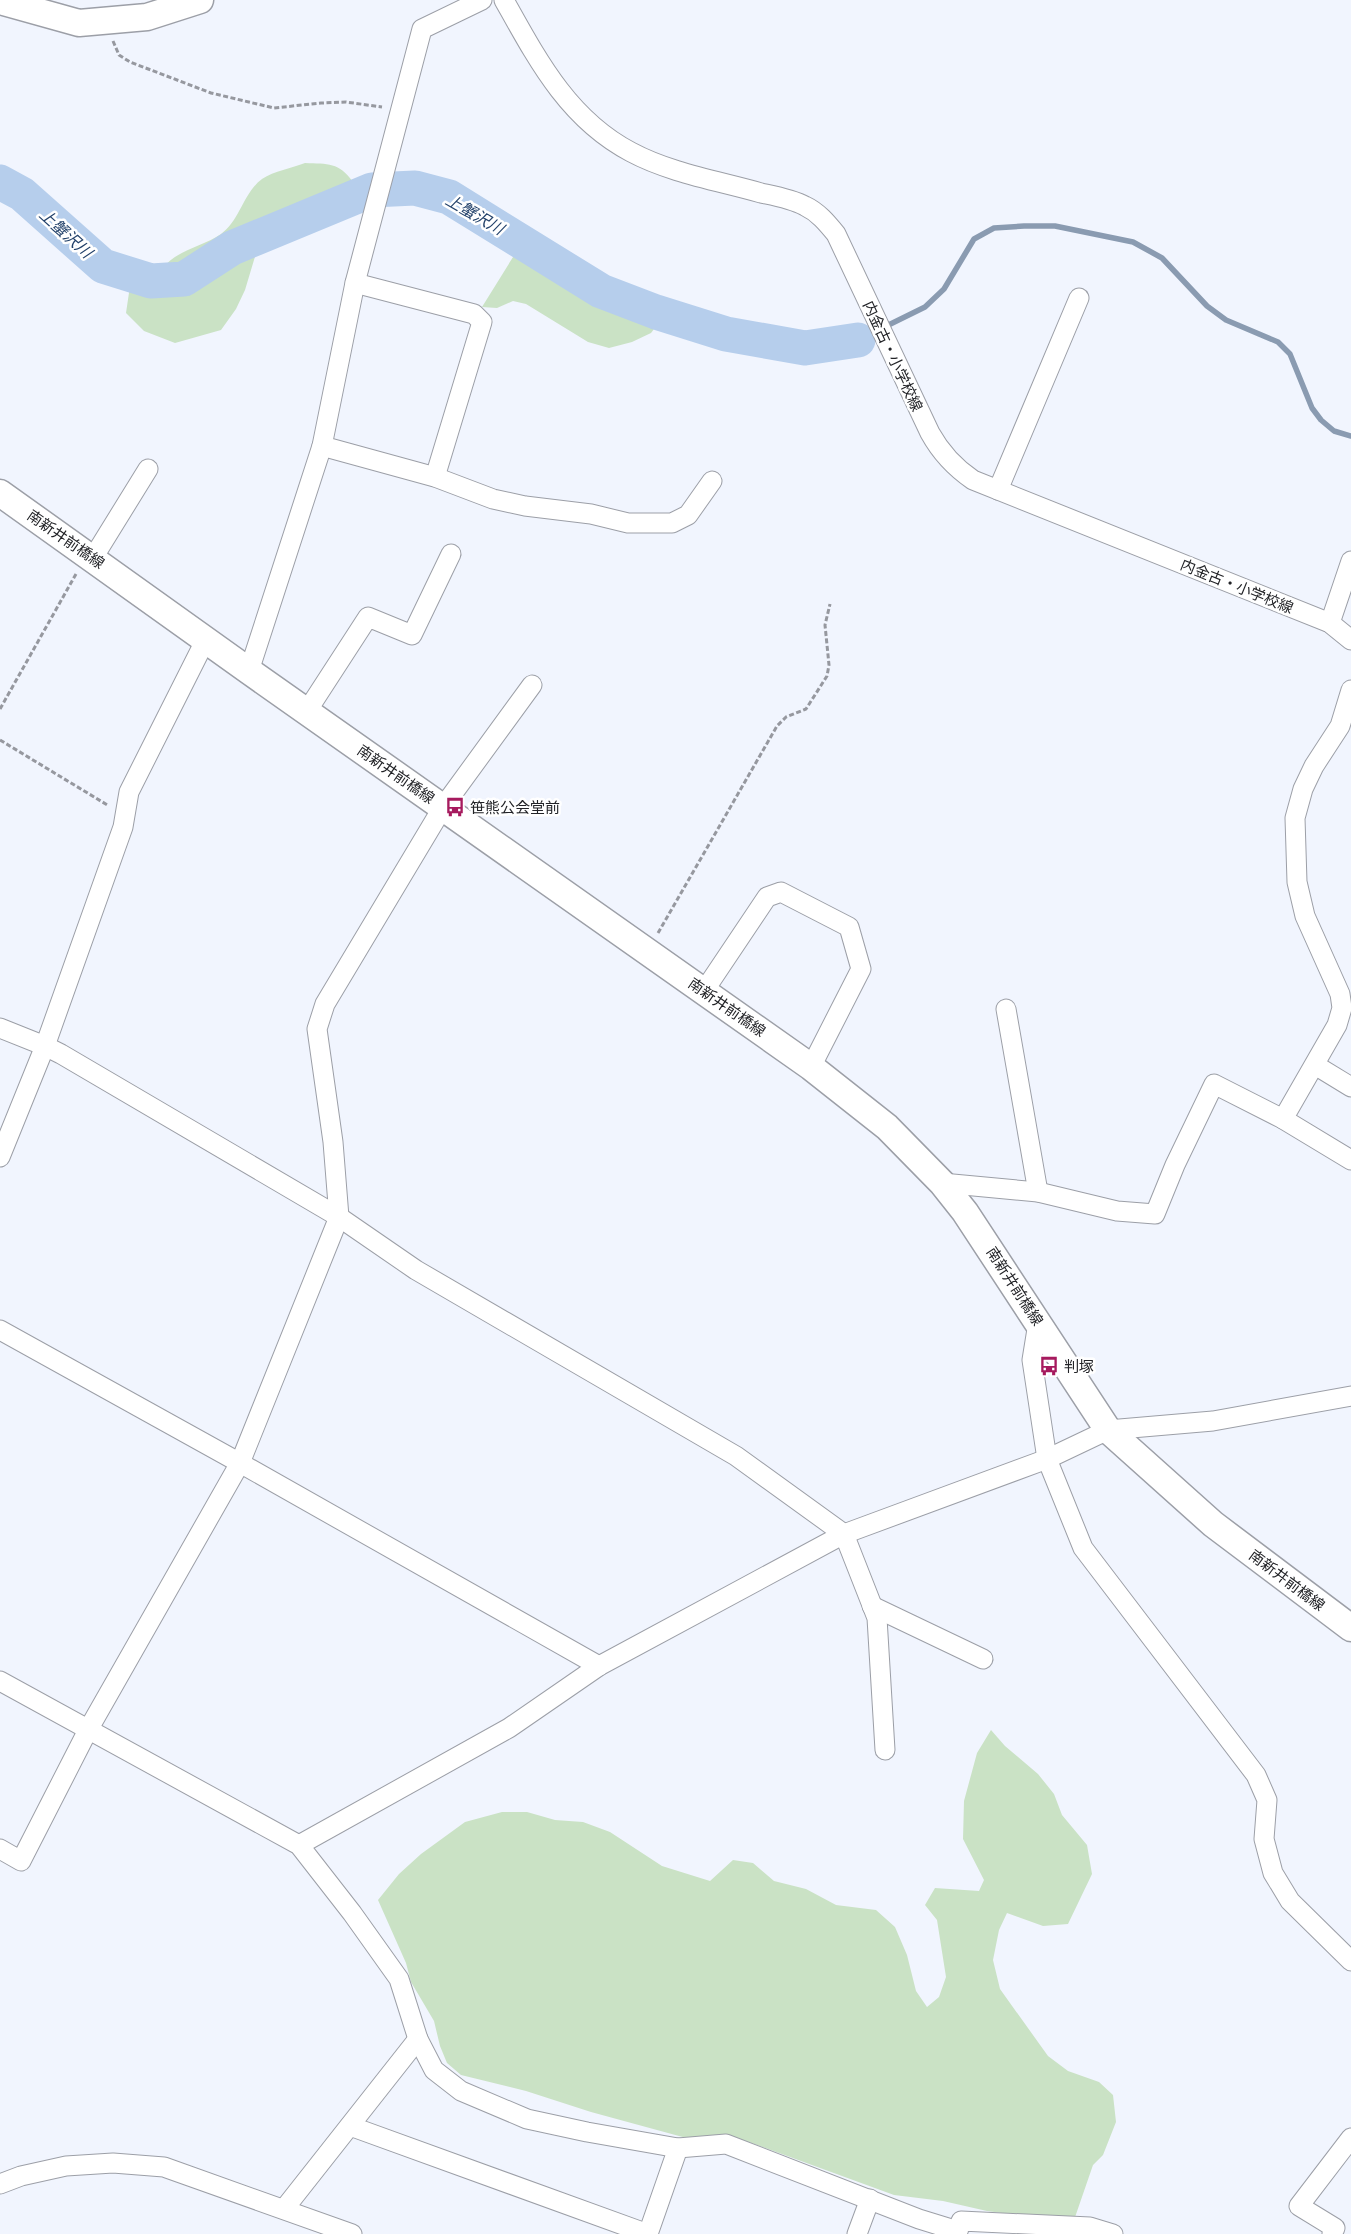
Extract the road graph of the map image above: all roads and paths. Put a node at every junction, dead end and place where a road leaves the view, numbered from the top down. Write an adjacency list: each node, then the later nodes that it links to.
1 (200, 0): 5 (main road)
2 (482, 0): 6 (street)
3 (504, 0): 13 (street, 内金古・小学校線)
4 (0, 1): 5 (main road)
5 (110, 20): 6 (path)
6 (399, 114): 7 (street)
7 (354, 283): 9 (street); 11 (street)
8 (1079, 298): 13 (street)
9 (322, 446): 11 (street); 22 (street)
10 (148, 469): 16 (street)
11 (435, 477): 12 (street)
12 (712, 481)
13 (998, 490): 19 (street, 内金古・小学校線)
14 (0, 493): 16 (main road, 南新井前橋線)
15 (451, 554): 26 (street)
16 (90, 556): 20 (main road, 南新井前橋線); 25 (path)
17 (1351, 561): 19 (street)
18 (830, 604): 31 (path)
19 (1330, 623): 21 (street, 内金古・小学校線)
20 (206, 639): 22 (main road, 南新井前橋線); 30 (street)
21 (1351, 640)
22 (249, 671): 26 (main road, 南新井前橋線)
23 (532, 685): 29 (street)
24 (1351, 690): 27 (street)
25 (0, 709)
26 (307, 711): 29 (main road, 南新井前橋線)
27 (1346, 728): 36 (street)
28 (0, 740): 30 (path)
29 (443, 807): 31 (main road, 南新井前橋線); 44 (street)
30 (125, 816): 35 (street)
31 (647, 951): 32 (main road, 南新井前橋線)
32 (704, 991): 37 (main road, 南新井前橋線); 37 (street)
33 (1006, 1009): 43 (street)
34 (0, 1028): 35 (street)
35 (45, 1046): 40 (street); 44 (street)
36 (1315, 1065): 38 (street); 39 (street)
37 (811, 1067): 42 (main road, 南新井前橋線)
38 (1351, 1087)
39 (1283, 1119): 41 (street); 43 (street)
40 (0, 1157)
41 (1351, 1160)
42 (942, 1183): 43 (street); 45 (main road, 南新井前橋線)
43 (1038, 1192)
44 (339, 1217): 50 (street); 51 (street)
45 (1038, 1323): 48 (main road, 南新井前橋線); 49 (street)
46 (0, 1330): 50 (street)
47 (1351, 1396): 48 (street)
48 (1108, 1430): 49 (street); 53 (main road, 南新井前橋線)
49 (1047, 1459): 51 (street); 61 (street)
50 (240, 1462): 55 (street); 57 (street)
51 (844, 1534): 52 (street); 55 (street)
52 (872, 1606): 54 (street); 58 (street)
53 (1351, 1628)
54 (983, 1659)
55 (599, 1666): 59 (street)
56 (0, 1681): 57 (street)
57 (88, 1730): 59 (street); 60 (street)
58 (885, 1750)
59 (299, 1845): 62 (street)
60 (0, 1849)
61 (1351, 1961)
62 (418, 2039): 63 (street); 65 (street)
63 (350, 2126): 68 (street); 71 (street)
64 (1351, 2138): 74 (street)
65 (678, 2148): 67 (street); 71 (street)
66 (0, 2184): 68 (street)
67 (870, 2199): 69 (street); 72 (street)
68 (284, 2210): 70 (street)
69 (957, 2233): 73 (street)
70 (352, 2234)
71 (648, 2234)
72 (857, 2234)
73 (1113, 2234)
74 (1332, 2234)

